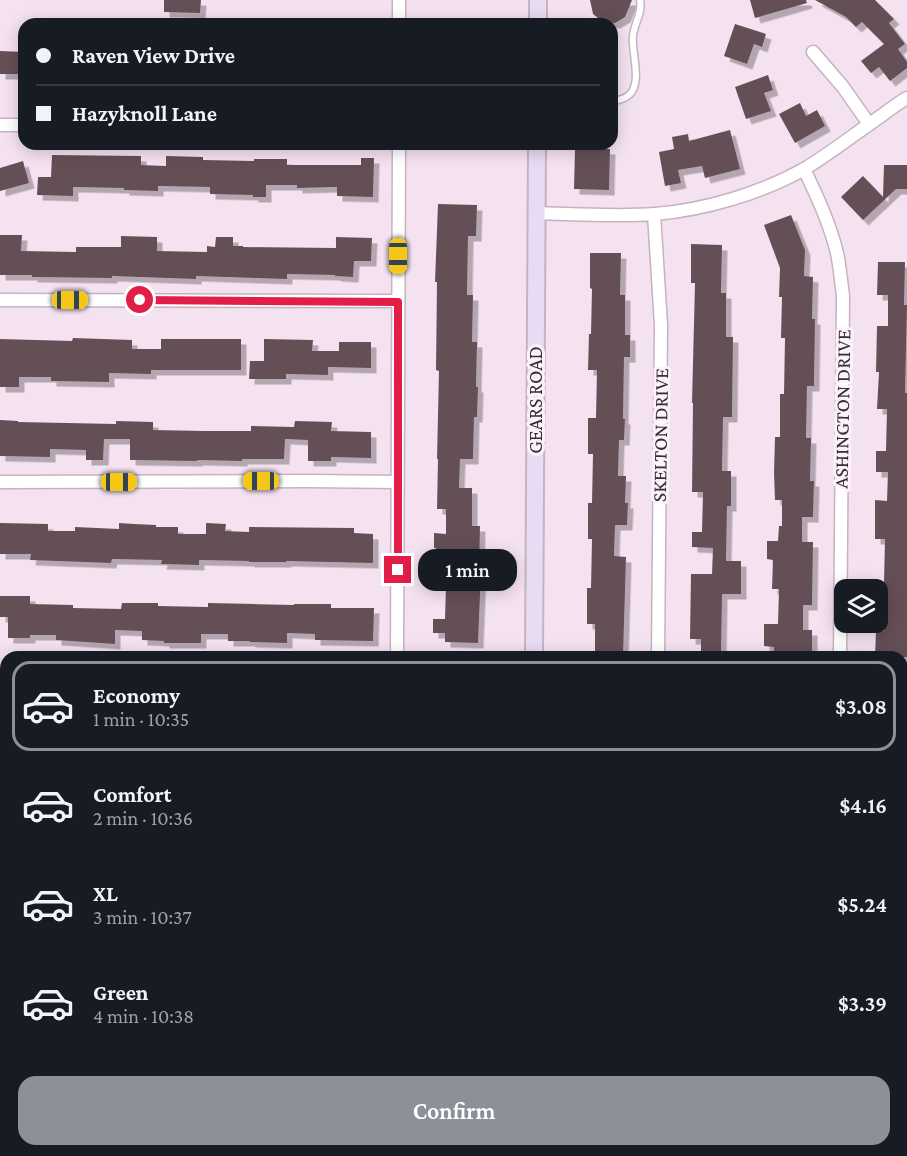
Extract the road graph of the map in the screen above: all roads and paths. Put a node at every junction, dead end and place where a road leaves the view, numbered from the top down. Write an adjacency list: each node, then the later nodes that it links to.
1 (399, 0): 4 (street)
2 (538, 0): 5 (main road)
3 (640, 0): 8 (lane)
4 (399, 18)
5 (538, 18)
6 (813, 52): 9 (street)
7 (907, 98): 9 (street)
8 (618, 100)
9 (869, 124): 14 (street)
10 (0, 125): 11 (street)
11 (18, 125)
12 (399, 150): 18 (street)
13 (537, 150): 15 (main road, GEARS ROAD)
14 (804, 169): 16 (street); 24 (street, ASHINGTON DRIVE)
15 (536, 213): 16 (street); 22 (main road, GEARS ROAD)
16 (654, 214): 23 (street, SKELTON DRIVE)
17 (0, 300): 18 (street)
18 (398, 302): 19 (street)
19 (398, 482): 20 (street); 21 (street)
20 (0, 483)
21 (397, 651)
22 (534, 651)
23 (658, 651)
24 (840, 651)

